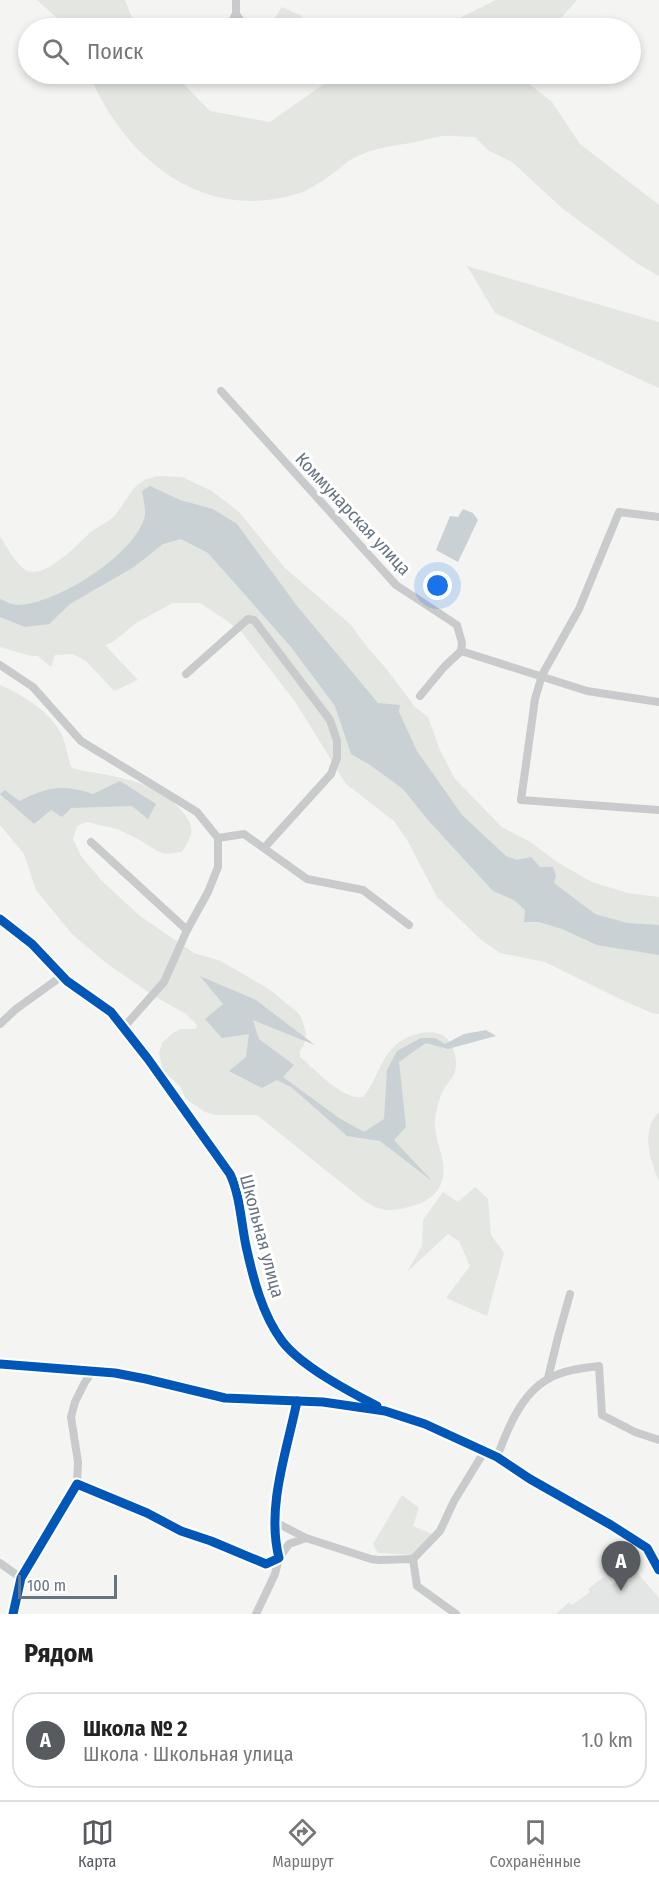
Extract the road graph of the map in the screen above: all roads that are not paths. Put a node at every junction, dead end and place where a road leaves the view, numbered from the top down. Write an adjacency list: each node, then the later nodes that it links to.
1 (236, 0): 2 (street)
2 (236, 15): 3 (street); 4 (street)
3 (234, 18)
4 (238, 18)
5 (221, 391): 7 (street, Коммунарская улица)
6 (659, 517): 10 (street)
7 (461, 651): 10 (street); 11 (street)
8 (0, 665): 14 (street)
9 (186, 674): 16 (street)
10 (542, 675): 12 (street); 13 (street)
11 (420, 696)
12 (659, 702)
13 (659, 810)
14 (218, 838): 16 (street); 19 (street)
15 (91, 842): 19 (street)
16 (264, 848): 18 (street)
17 (0, 919): 20 (street, Школьная улица)
18 (409, 925)
19 (187, 930): 22 (street)
20 (62, 976): 21 (street); 22 (street, Школьная улица)
21 (0, 1024)
22 (124, 1027): 28 (street, Школьная улица)
23 (570, 1294): 26 (street)
24 (0, 1364): 25 (street, Школьная улица)
25 (93, 1371): 27 (street, Школьная улица); 32 (street)
26 (548, 1378): 29 (street); 31 (street)
27 (297, 1401): 28 (street, Школьная улица); 33 (street)
28 (385, 1411): 30 (street, Школьная улица)
29 (659, 1440)
30 (484, 1452): 31 (street, Школьная улица); 36 (street)
31 (498, 1457): 38 (street, Школьная улица)
32 (77, 1484): 35 (street); 39 (street)
33 (275, 1522): 34 (street); 35 (street)
34 (306, 1538): 35 (street); 36 (street)
35 (279, 1558): 41 (street)
36 (413, 1558): 42 (street)
37 (0, 1563): 39 (street)
38 (659, 1570)
39 (21, 1578): 40 (street)
40 (13, 1614)
41 (256, 1614)
42 (456, 1614)

